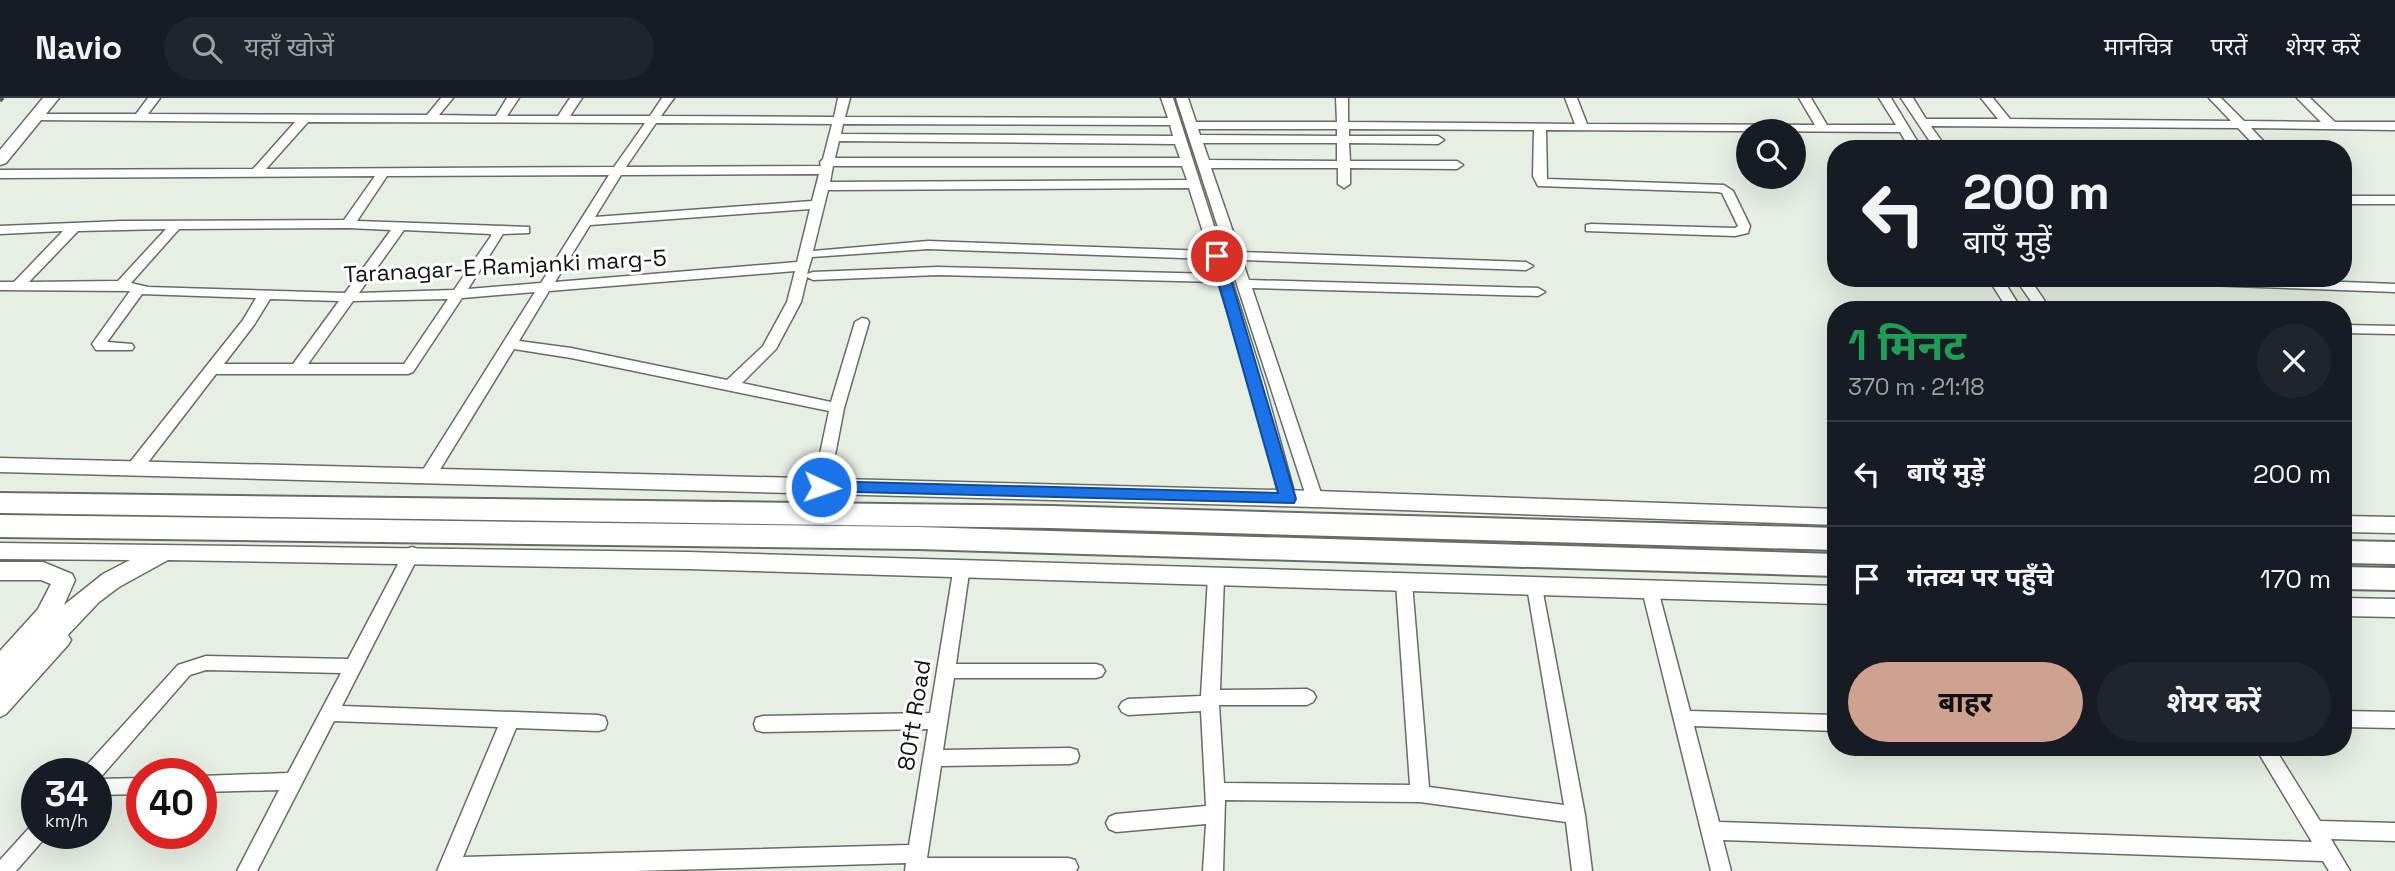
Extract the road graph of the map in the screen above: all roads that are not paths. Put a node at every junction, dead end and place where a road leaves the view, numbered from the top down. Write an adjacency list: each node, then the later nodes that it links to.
1 (51, 98): 18 (street)
2 (154, 98): 19 (street)
3 (447, 98): 21 (street)
4 (513, 98): 22 (street)
5 (576, 98): 23 (street)
6 (668, 98): 24 (street)
7 (844, 98): 25 (street)
8 (1167, 98): 30 (street)
9 (1182, 98): 40 (street)
10 (1342, 98): 41 (street)
11 (1571, 98): 37 (street)
12 (1805, 98): 38 (street)
13 (1885, 98): 39 (street)
14 (1907, 98): 31 (street)
15 (1987, 98): 32 (street)
16 (2215, 98): 33 (street)
17 (2302, 98): 34 (street)
18 (35, 117): 19 (street); 52 (street)
19 (139, 118): 20 (street)
20 (304, 119): 21 (street); 58 (street)
21 (430, 119): 22 (street)
22 (499, 119): 23 (street)
23 (561, 120): 24 (street)
24 (652, 120): 25 (street); 60 (street)
25 (837, 121): 26 (street); 42 (street)
26 (922, 121): 27 (street); 43 (street)
27 (971, 121): 28 (street); 44 (street)
28 (1038, 122): 29 (street); 45 (street)
29 (1092, 122): 30 (street); 46 (street)
30 (1175, 122): 47 (street)
31 (1923, 122): 32 (street); 50 (street)
32 (2006, 122): 33 (street)
33 (2242, 125): 34 (street); 51 (street)
34 (2332, 126): 36 (street)
35 (1540, 127): 37 (street); 41 (street); 73 (street)
36 (2395, 127)
37 (1583, 128): 38 (street)
38 (1823, 129): 39 (street)
39 (1904, 129): 49 (street)
40 (1195, 132): 41 (street); 54 (street)
41 (1342, 133): 48 (street); 55 (street)
42 (833, 137): 43 (street); 57 (street)
43 (918, 138): 44 (street)
44 (967, 138): 45 (street)
45 (1034, 138): 46 (street)
46 (1091, 139): 47 (street)
47 (1181, 140): 53 (street)
48 (1438, 140)
49 (1911, 140)
50 (1935, 140)
51 (2256, 140)
52 (0, 160)
53 (1188, 162): 57 (street); 62 (street)
54 (1204, 164): 55 (street); 79 (street)
55 (1343, 165): 56 (street); 63 (street)
56 (1457, 165)
57 (825, 166): 60 (street); 64 (street)
58 (258, 171): 59 (street); 61 (street)
59 (384, 171): 60 (street); 69 (street)
60 (617, 172): 68 (street)
61 (0, 173)
62 (1195, 184): 64 (street); 78 (street)
63 (1345, 184)
64 (821, 186): 67 (street)
65 (2352, 200): 66 (street)
66 (2395, 200)
67 (816, 205): 68 (street); 80 (street)
68 (586, 221): 91 (street)
69 (348, 224): 71 (street); 72 (street)
70 (74, 227): 71 (street); 74 (street); 85 (street)
71 (174, 227): 86 (street)
72 (399, 228): 75 (street); 95 (street)
73 (1591, 228)
74 (0, 230)
75 (497, 230): 76 (street); 93 (street)
76 (524, 230)
77 (816, 254): 78 (street)
78 (1217, 256): 79 (street); 83 (street)
79 (1233, 257): 81 (street); 84 (street)
80 (802, 266): 91 (street, Taranagar-E Ramjanki marg-5); 103 (street)
81 (1527, 266)
82 (813, 276): 83 (street)
83 (1224, 278): 109 (street)
84 (1243, 284): 92 (street); 110 (street)
85 (18, 285): 86 (street, Taranagar-E Ramjanki marg-5); 87 (street, Taranagar-E Ramjanki marg-5)
86 (122, 285): 90 (street, Taranagar-E Ramjanki marg-5)
87 (0, 286)
88 (2352, 286): 89 (street)
89 (2395, 288)
90 (138, 289): 94 (street, Taranagar-E Ramjanki marg-5); 100 (street)
91 (544, 289): 93 (street, Taranagar-E Ramjanki marg-5); 99 (street)
92 (1538, 292)
93 (460, 294): 95 (street, Taranagar-E Ramjanki marg-5); 102 (street)
94 (265, 295): 95 (street, Taranagar-E Ramjanki marg-5); 101 (street)
95 (350, 297): 102 (street)
96 (862, 322): 104 (street)
97 (2352, 329): 98 (street)
98 (2395, 330)
99 (509, 344): 103 (street); 107 (street)
100 (127, 347)
101 (210, 369): 102 (street); 106 (street)
102 (297, 369)
103 (730, 386): 104 (street)
104 (836, 408): 108 (street)
105 (0, 465): 106 (street)
106 (133, 470): 107 (street)
107 (427, 477): 108 (street)
108 (821, 487): 109 (street)
109 (1288, 499): 110 (street)
110 (1315, 499): 112 (street)
111 (0, 503): 116 (highway)
112 (1827, 517)
113 (2352, 524): 114 (street)
114 (2395, 525)
115 (0, 526): 122 (highway)
116 (1827, 538)
117 (0, 551): 118 (street)
118 (176, 552): 120 (street); 131 (street)
119 (2352, 552): 121 (highway)
120 (412, 553): 123 (street); 138 (street)
121 (2395, 553)
122 (1827, 565)
123 (962, 566): 125 (street); 139 (street, 80ft Road)
124 (0, 571): 135 (street)
125 (1216, 577): 128 (street); 143 (street)
126 (2352, 578): 127 (highway)
127 (2395, 579)
128 (1404, 583): 129 (street); 162 (street)
129 (1535, 587): 130 (street); 164 (street)
130 (1650, 590): 132 (street); 147 (street)
131 (89, 594): 141 (street); 145 (street)
132 (1827, 594)
133 (2352, 607): 134 (street)
134 (2395, 608)
135 (26, 638): 136 (street); 137 (street)
136 (0, 653)
137 (0, 666)
138 (352, 666): 146 (street); 157 (street)
139 (946, 671): 140 (street); 151 (street, 80ft Road)
140 (1096, 671)
141 (0, 690)
142 (1307, 697): 143 (street)
143 (1210, 701): 144 (street); 161 (street)
144 (1128, 707)
145 (0, 709)
146 (327, 713): 149 (street); 159 (street)
147 (1682, 718): 153 (street); 167 (street)
148 (2352, 719): 150 (street)
149 (506, 720): 152 (street); 173 (street)
150 (2395, 720)
151 (938, 721): 154 (street); 158 (street, 80ft Road)
152 (598, 723)
153 (1827, 723)
154 (763, 724)
155 (1070, 756): 158 (street)
156 (2270, 756): 166 (street)
157 (105, 758)
158 (932, 758): 171 (street, 80ft Road)
159 (292, 781): 160 (street); 175 (street)
160 (217, 783)
161 (1214, 791): 162 (street); 163 (street)
162 (1420, 794): 164 (street)
163 (1216, 814): 165 (street); 176 (street)
164 (1575, 815): 177 (street)
165 (1116, 823)
166 (2315, 830): 168 (street); 170 (street)
167 (1711, 831): 170 (street); 178 (street)
168 (2395, 832)
169 (23, 849): 174 (street)
170 (2328, 852): 179 (street)
171 (916, 864): 172 (street); 173 (street)
172 (1068, 867)
173 (448, 869)
174 (3, 871)
175 (247, 871)
176 (1213, 871)
177 (1582, 871)
178 (1721, 871)
179 (2340, 871)

